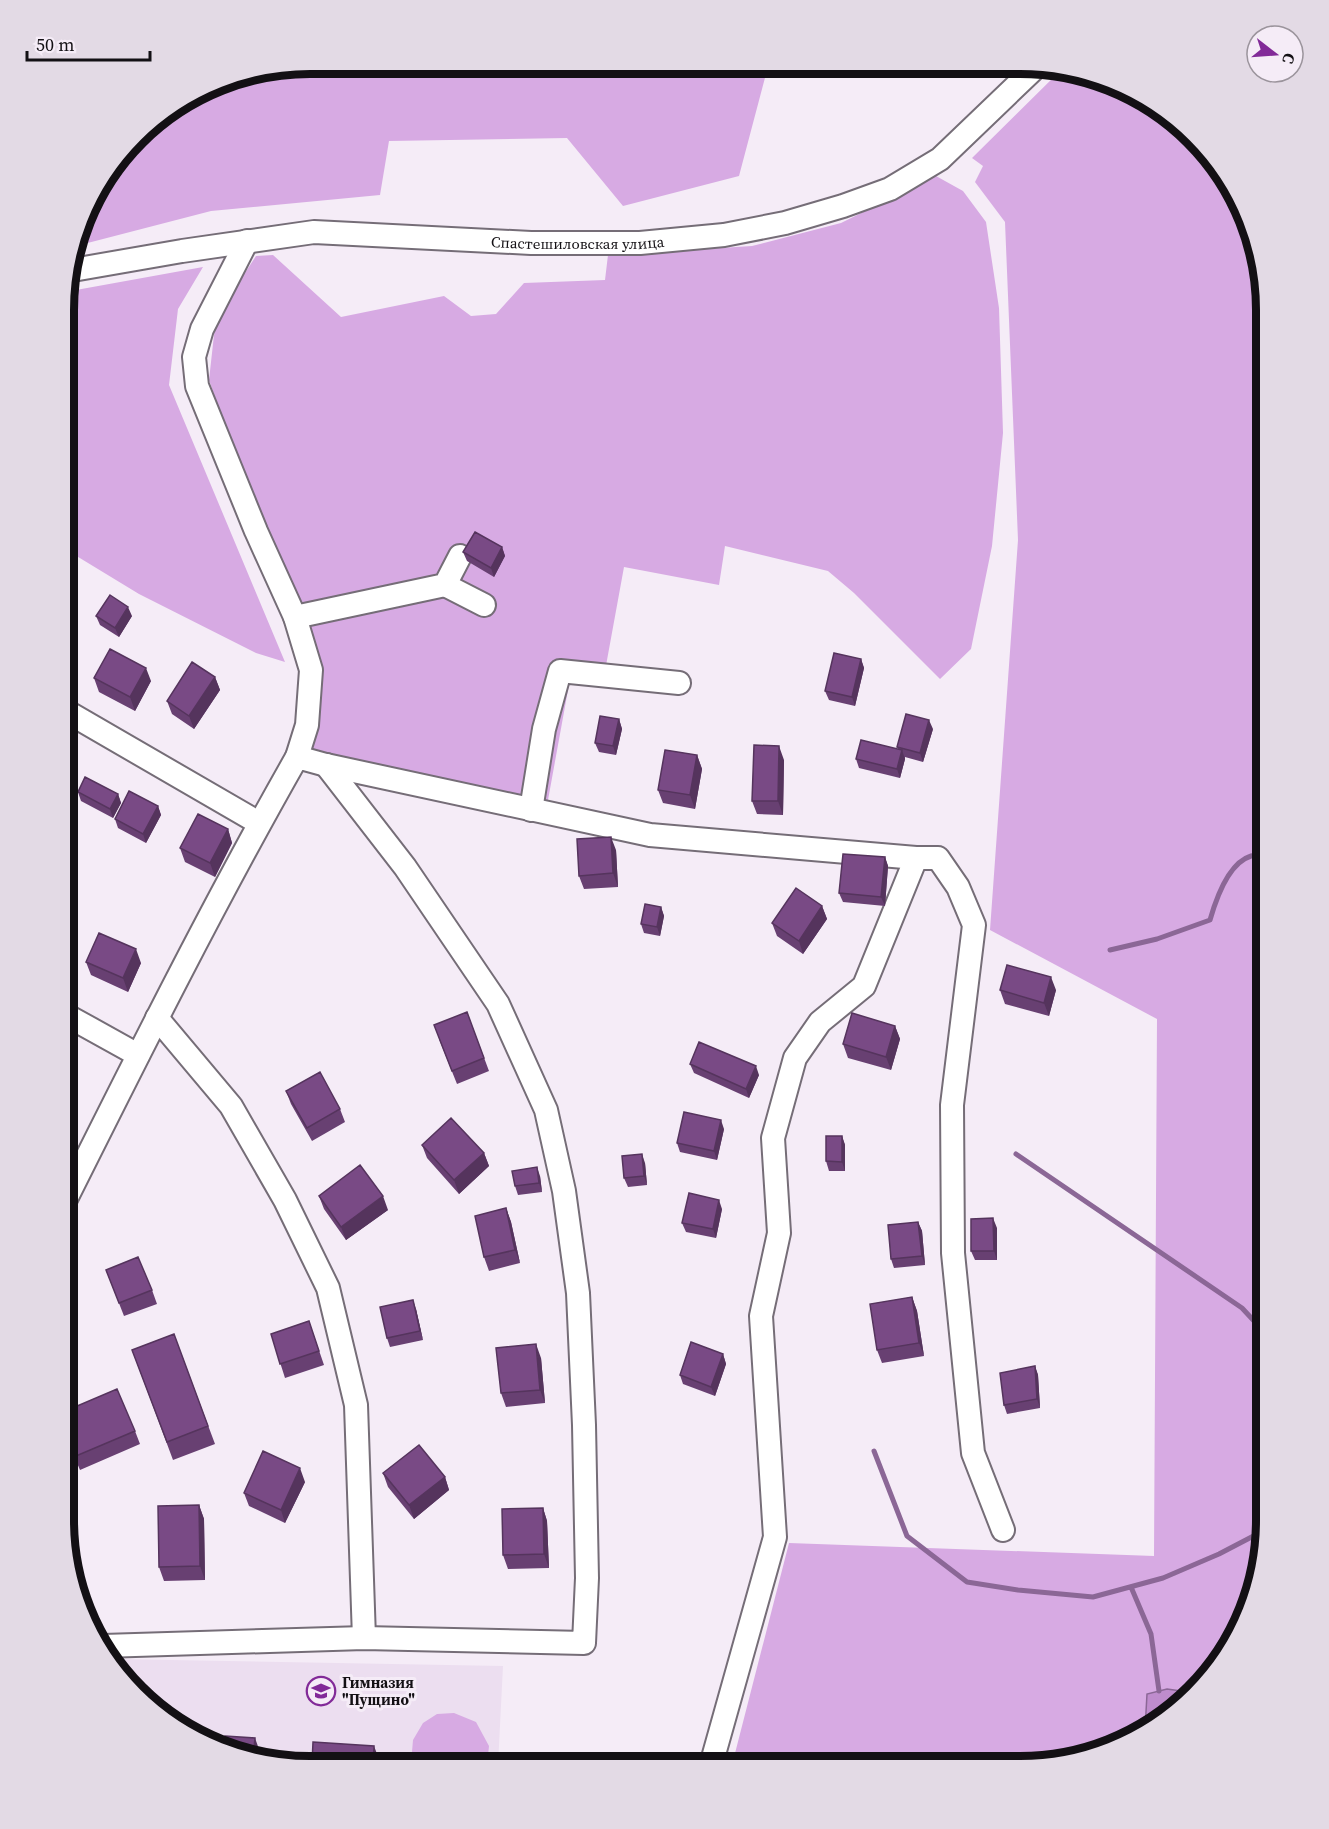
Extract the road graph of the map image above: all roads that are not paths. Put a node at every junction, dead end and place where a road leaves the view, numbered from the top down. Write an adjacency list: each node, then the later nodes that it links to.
1 (1029, 74): 2 (street, Спастешиловская улица)
2 (247, 241): 3 (street, Спастешиловская улица); 7 (street)
3 (77, 269)
4 (460, 556): 5 (street)
5 (445, 585): 6 (street); 7 (street)
6 (484, 605)
7 (295, 617): 10 (street)
8 (679, 683): 12 (street)
9 (74, 716): 13 (street)
10 (297, 757): 11 (street); 13 (street)
11 (326, 765): 12 (street); 20 (street)
12 (531, 810): 14 (street)
13 (259, 823): 15 (street)
14 (916, 858): 19 (street); 22 (street)
15 (157, 1018): 17 (street); 20 (street)
16 (74, 1020): 17 (street)
17 (138, 1055): 18 (street)
18 (74, 1183)
19 (1003, 1530)
20 (364, 1638): 21 (street)
21 (110, 1646)
22 (714, 1756)

